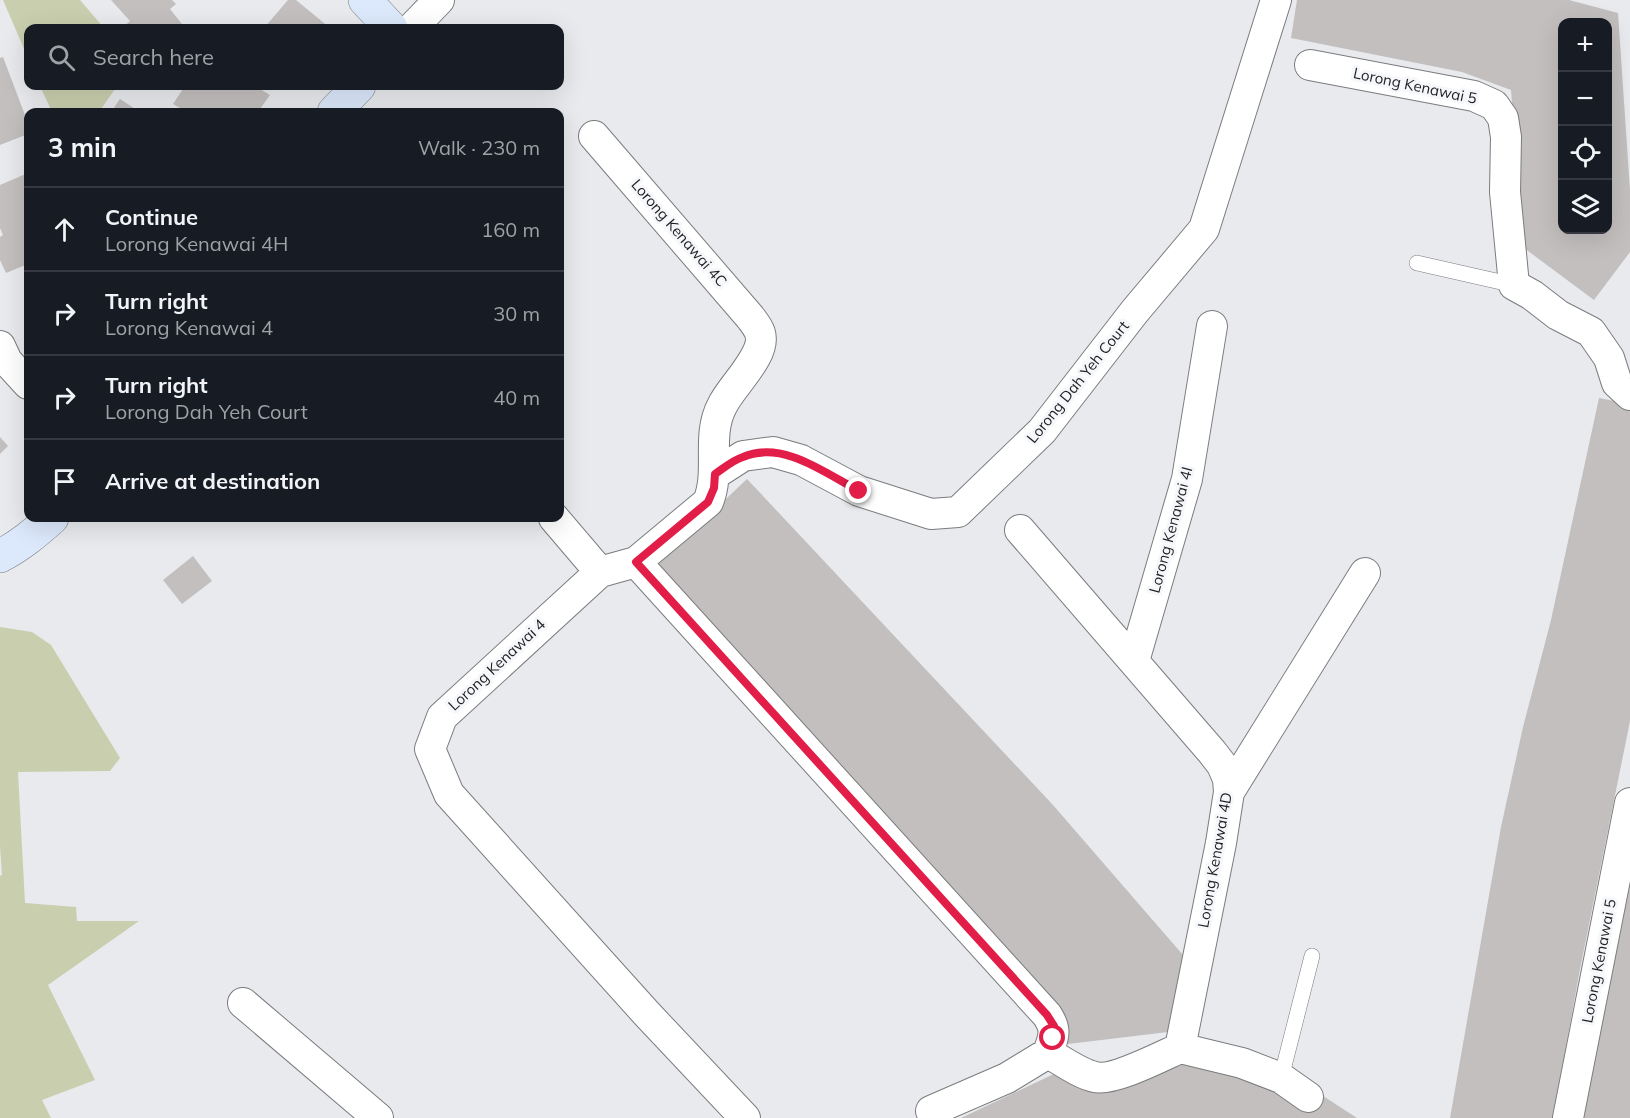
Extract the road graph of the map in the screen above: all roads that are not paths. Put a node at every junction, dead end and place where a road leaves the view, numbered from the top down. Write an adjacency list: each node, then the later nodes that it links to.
1 (364, 0): 4 (street)
2 (440, 0): 5 (street)
3 (1276, 0): 17 (street, Lorong Dah Yeh Court)
4 (387, 24)
5 (416, 24)
6 (1310, 65): 11 (street, Lorong Kenawai 5)
7 (354, 90): 8 (street)
8 (338, 108)
9 (594, 136): 13 (street, Lorong Kenawai 4C)
10 (1417, 263): 11 (lane)
11 (1515, 285): 16 (street)
12 (1212, 326): 25 (street, Lorong Kenawai 4I)
13 (760, 333): 17 (street, Lorong Kenawai 4)
14 (0, 346): 15 (street)
15 (24, 380)
16 (1630, 394)
17 (715, 474): 22 (street, Lorong Kenawai 4)
18 (48, 522): 21 (street)
19 (557, 522): 23 (street)
20 (1020, 530): 25 (street, Lorong Kenawai 4D)
21 (0, 556)
22 (636, 562): 23 (street, Lorong Kenawai 4); 31 (street)
23 (600, 572): 36 (street, Lorong Kenawai 4)
24 (1365, 573): 26 (street)
25 (1134, 661): 26 (street, Lorong Kenawai 4D)
26 (1228, 792): 30 (street, Lorong Kenawai 4D)
27 (1630, 803): 37 (street, Lorong Kenawai 5)
28 (1312, 956): 32 (lane)
29 (243, 1003): 35 (street)
30 (1180, 1048): 31 (street); 32 (street)
31 (1048, 1053): 34 (street)
32 (1281, 1078): 33 (street)
33 (1308, 1097)
34 (926, 1116)
35 (378, 1118)
36 (745, 1118)
37 (1568, 1118)

